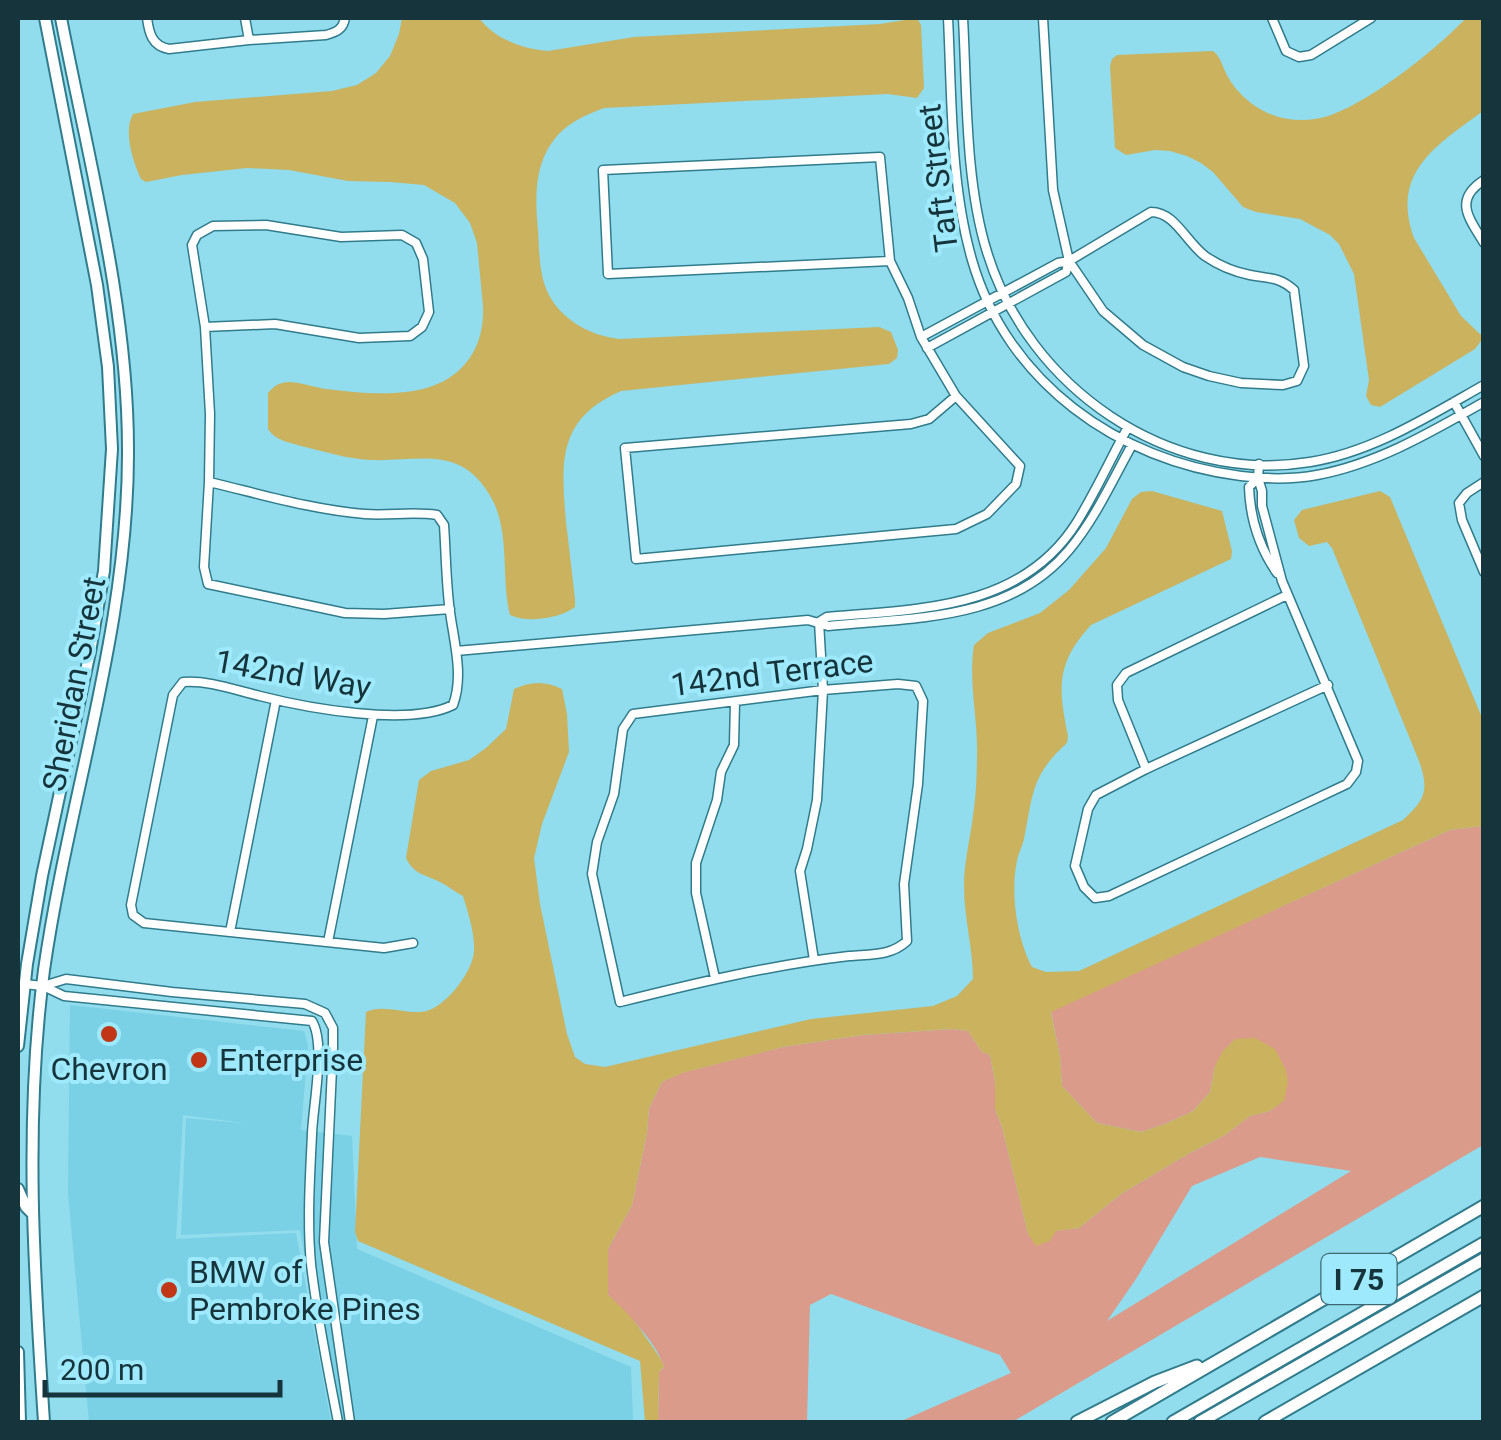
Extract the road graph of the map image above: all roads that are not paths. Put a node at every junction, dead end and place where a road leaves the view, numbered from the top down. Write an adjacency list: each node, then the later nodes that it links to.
1 (45, 18): 53 (main road, Sheridan Street)
2 (61, 18): 54 (main road, Sheridan Street)
3 (147, 18): 11 (street)
4 (245, 18): 11 (street)
5 (948, 18): 17 (street, Taft Street)
6 (963, 18): 16 (street, Taft Street)
7 (1043, 18): 15 (street)
8 (1272, 18): 9 (street)
9 (1371, 18)
10 (344, 22): 11 (street)
11 (250, 40)
12 (1484, 180): 13 (street)
13 (1484, 243)
14 (890, 261): 14 (street); 21 (street)
15 (1069, 261): 15 (street); 16 (street); 18 (street)
16 (1004, 294): 17 (street); 18 (street, Taft Street)
17 (988, 302): 19 (street, Taft Street); 21 (street)
18 (1009, 305): 19 (street); 28 (street, Taft Street)
19 (994, 313): 22 (street); 30 (street, Taft Street)
20 (205, 327): 20 (street); 35 (street)
21 (921, 337): 22 (street)
22 (928, 348): 24 (street)
23 (1484, 386): 25 (street, Taft Street)
24 (956, 396): 24 (street)
25 (1454, 402): 27 (street); 33 (street, Taft Street)
26 (1484, 402): 27 (street, Taft Street)
27 (1460, 415): 32 (street); 34 (street, Taft Street)
28 (1128, 426): 29 (street, Taft Street); 30 (street)
29 (1138, 432): 31 (street); 33 (street, Taft Street)
30 (1121, 440): 31 (street, Taft Street); 40 (street)
31 (1132, 445): 34 (street, Taft Street); 40 (street)
32 (1484, 456)
33 (1259, 464): 34 (street)
34 (1258, 478): 38 (street)
35 (209, 482): 39 (street); 39 (street)
36 (1484, 482): 37 (street)
37 (1484, 572)
38 (1287, 595): 42 (street); 47 (street)
39 (450, 609): 41 (street)
40 (819, 622): 41 (street); 43 (street)
41 (456, 651): 46 (street, 142nd Way)
42 (1328, 685): 47 (street); 47 (street)
43 (823, 690): 45 (street, 142nd Terrace); 51 (street); 51 (street, 142nd Terrace)
44 (276, 700): 46 (street, 142nd Way); 48 (street); 48 (street, 142nd Way)
45 (734, 702): 52 (street); 52 (street, 142nd Terrace)
46 (373, 716): 49 (street)
47 (1146, 769)
48 (230, 932): 49 (street)
49 (328, 942): 50 (street)
50 (413, 943)
51 (814, 960): 52 (street)
52 (715, 978)
53 (24, 984): 54 (street); 55 (main road, Sheridan Street)
54 (42, 986): 58 (main road, Sheridan Street); 66 (street); 67 (street)
55 (18, 1046)
56 (18, 1189): 58 (main road)
57 (1484, 1206): 62 (highway, I 75)
58 (27, 1208): 65 (main road, Sheridan Street)
59 (1484, 1243): 70 (highway)
60 (1484, 1259): 71 (highway)
61 (1484, 1296): 72 (highway, I 75)
62 (1234, 1351): 68 (highway); 69 (highway, I 75)
63 (18, 1352): 64 (main road)
64 (20, 1422)
65 (44, 1422)
66 (338, 1422)
67 (350, 1422)
68 (1076, 1422)
69 (1112, 1422)
70 (1173, 1422)
71 (1200, 1422)
72 (1265, 1422)

